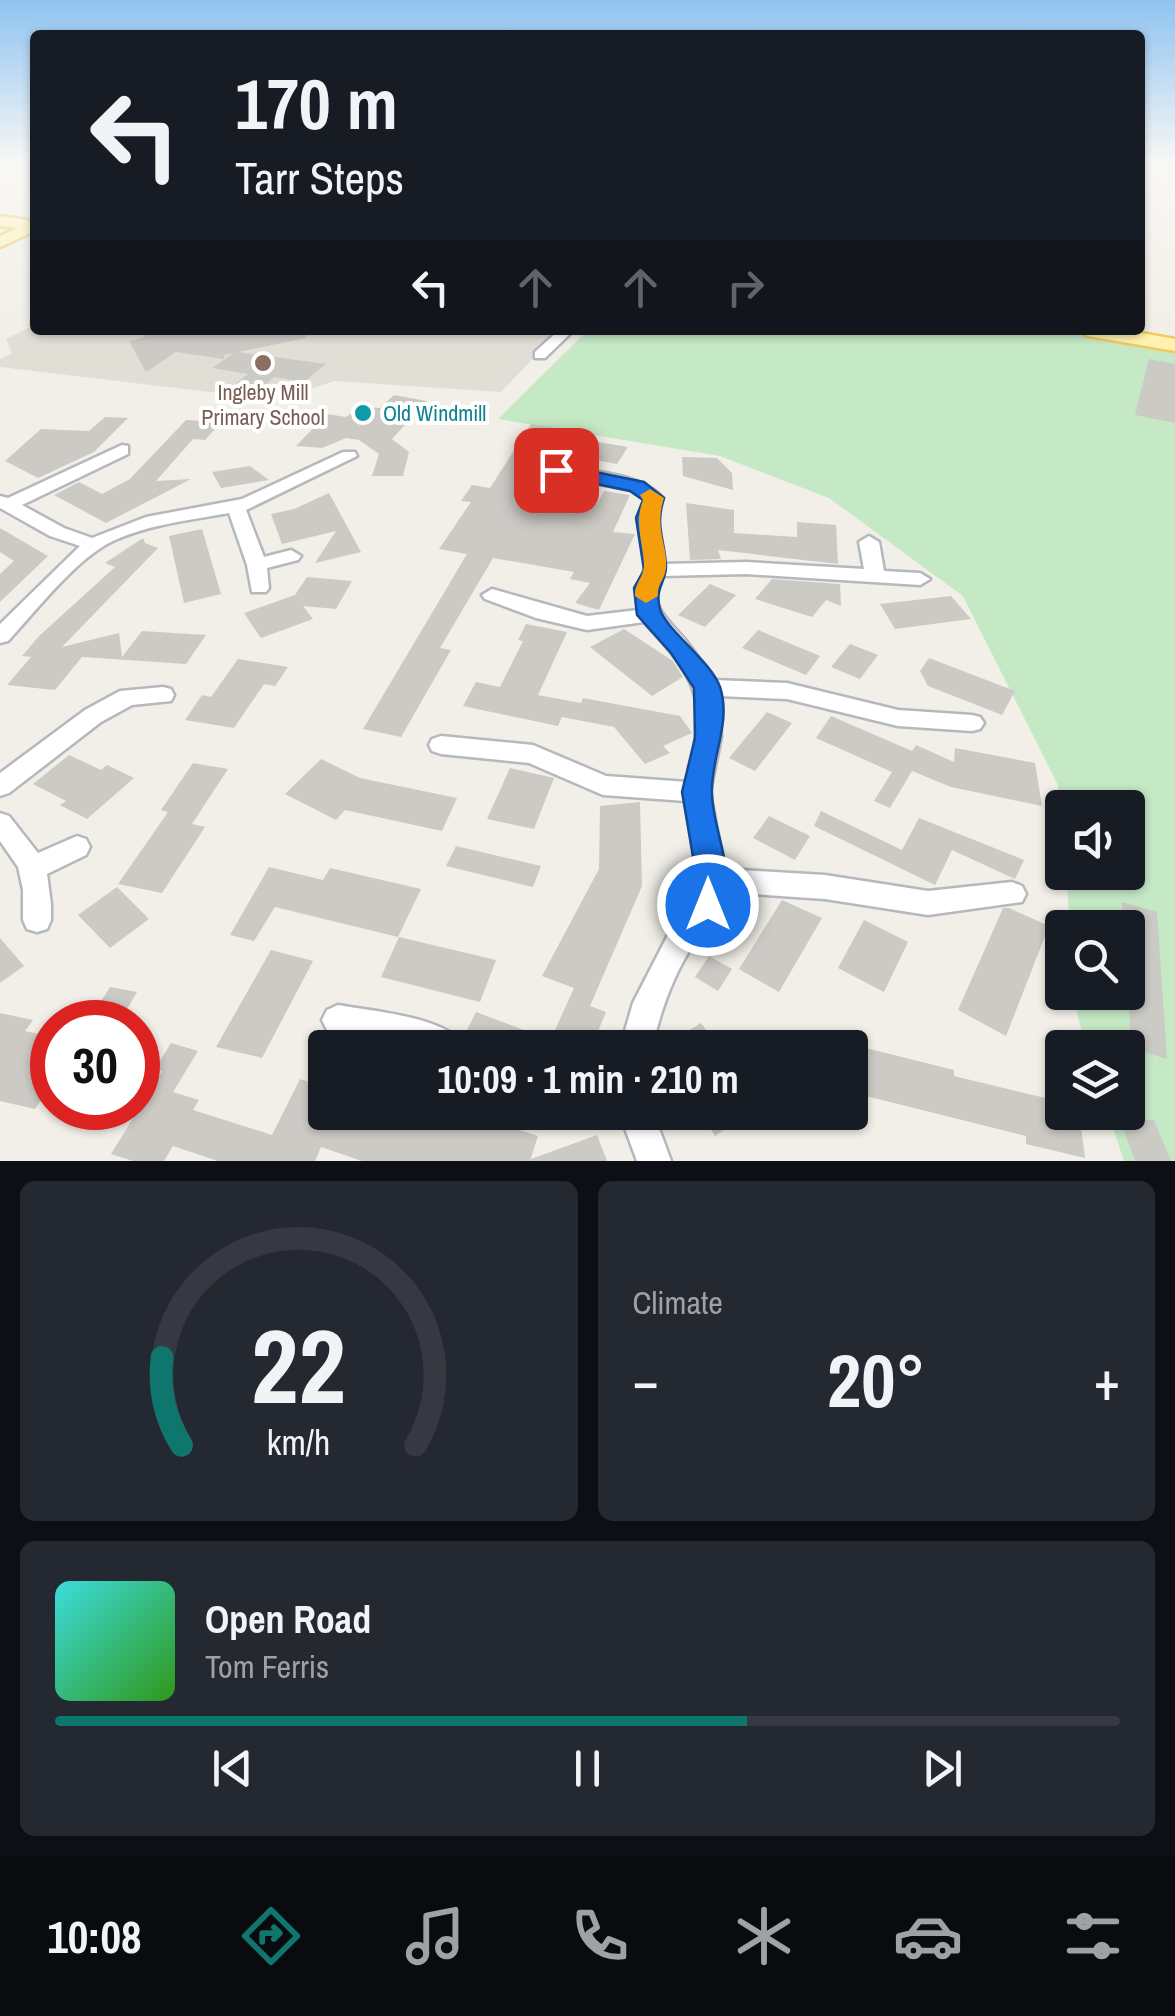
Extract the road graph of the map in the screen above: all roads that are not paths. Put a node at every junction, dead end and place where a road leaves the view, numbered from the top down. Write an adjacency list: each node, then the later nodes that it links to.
1 (562, 335): 4 (street)
2 (1117, 335): 3 (main road)
3 (1175, 345)
4 (540, 355)
5 (122, 450): 8 (street)
6 (349, 456): 9 (street)
7 (556, 470): 14 (street)
8 (4, 503): 11 (street)
9 (236, 506): 11 (street); 13 (street)
10 (869, 542): 15 (street)
11 (92, 544): 20 (street)
12 (292, 556): 13 (street)
13 (257, 565): 17 (street)
14 (656, 570): 15 (street); 19 (street)
15 (875, 576): 16 (street)
16 (920, 579)
17 (259, 588)
18 (492, 594): 19 (street)
19 (649, 615): 21 (street)
20 (0, 636)
21 (707, 688): 23 (street); 26 (street)
22 (163, 696): 25 (street)
23 (972, 723)
24 (442, 744): 26 (street)
25 (0, 786)
26 (697, 792): 30 (street)
27 (0, 823): 29 (street)
28 (77, 847): 29 (street)
29 (34, 867): 32 (street)
30 (712, 880): 31 (street); 35 (street)
31 (1012, 894)
32 (37, 920)
33 (338, 1020): 34 (street)
34 (389, 1030)
35 (640, 1030)
36 (643, 1130): 37 (street)
37 (654, 1161)

